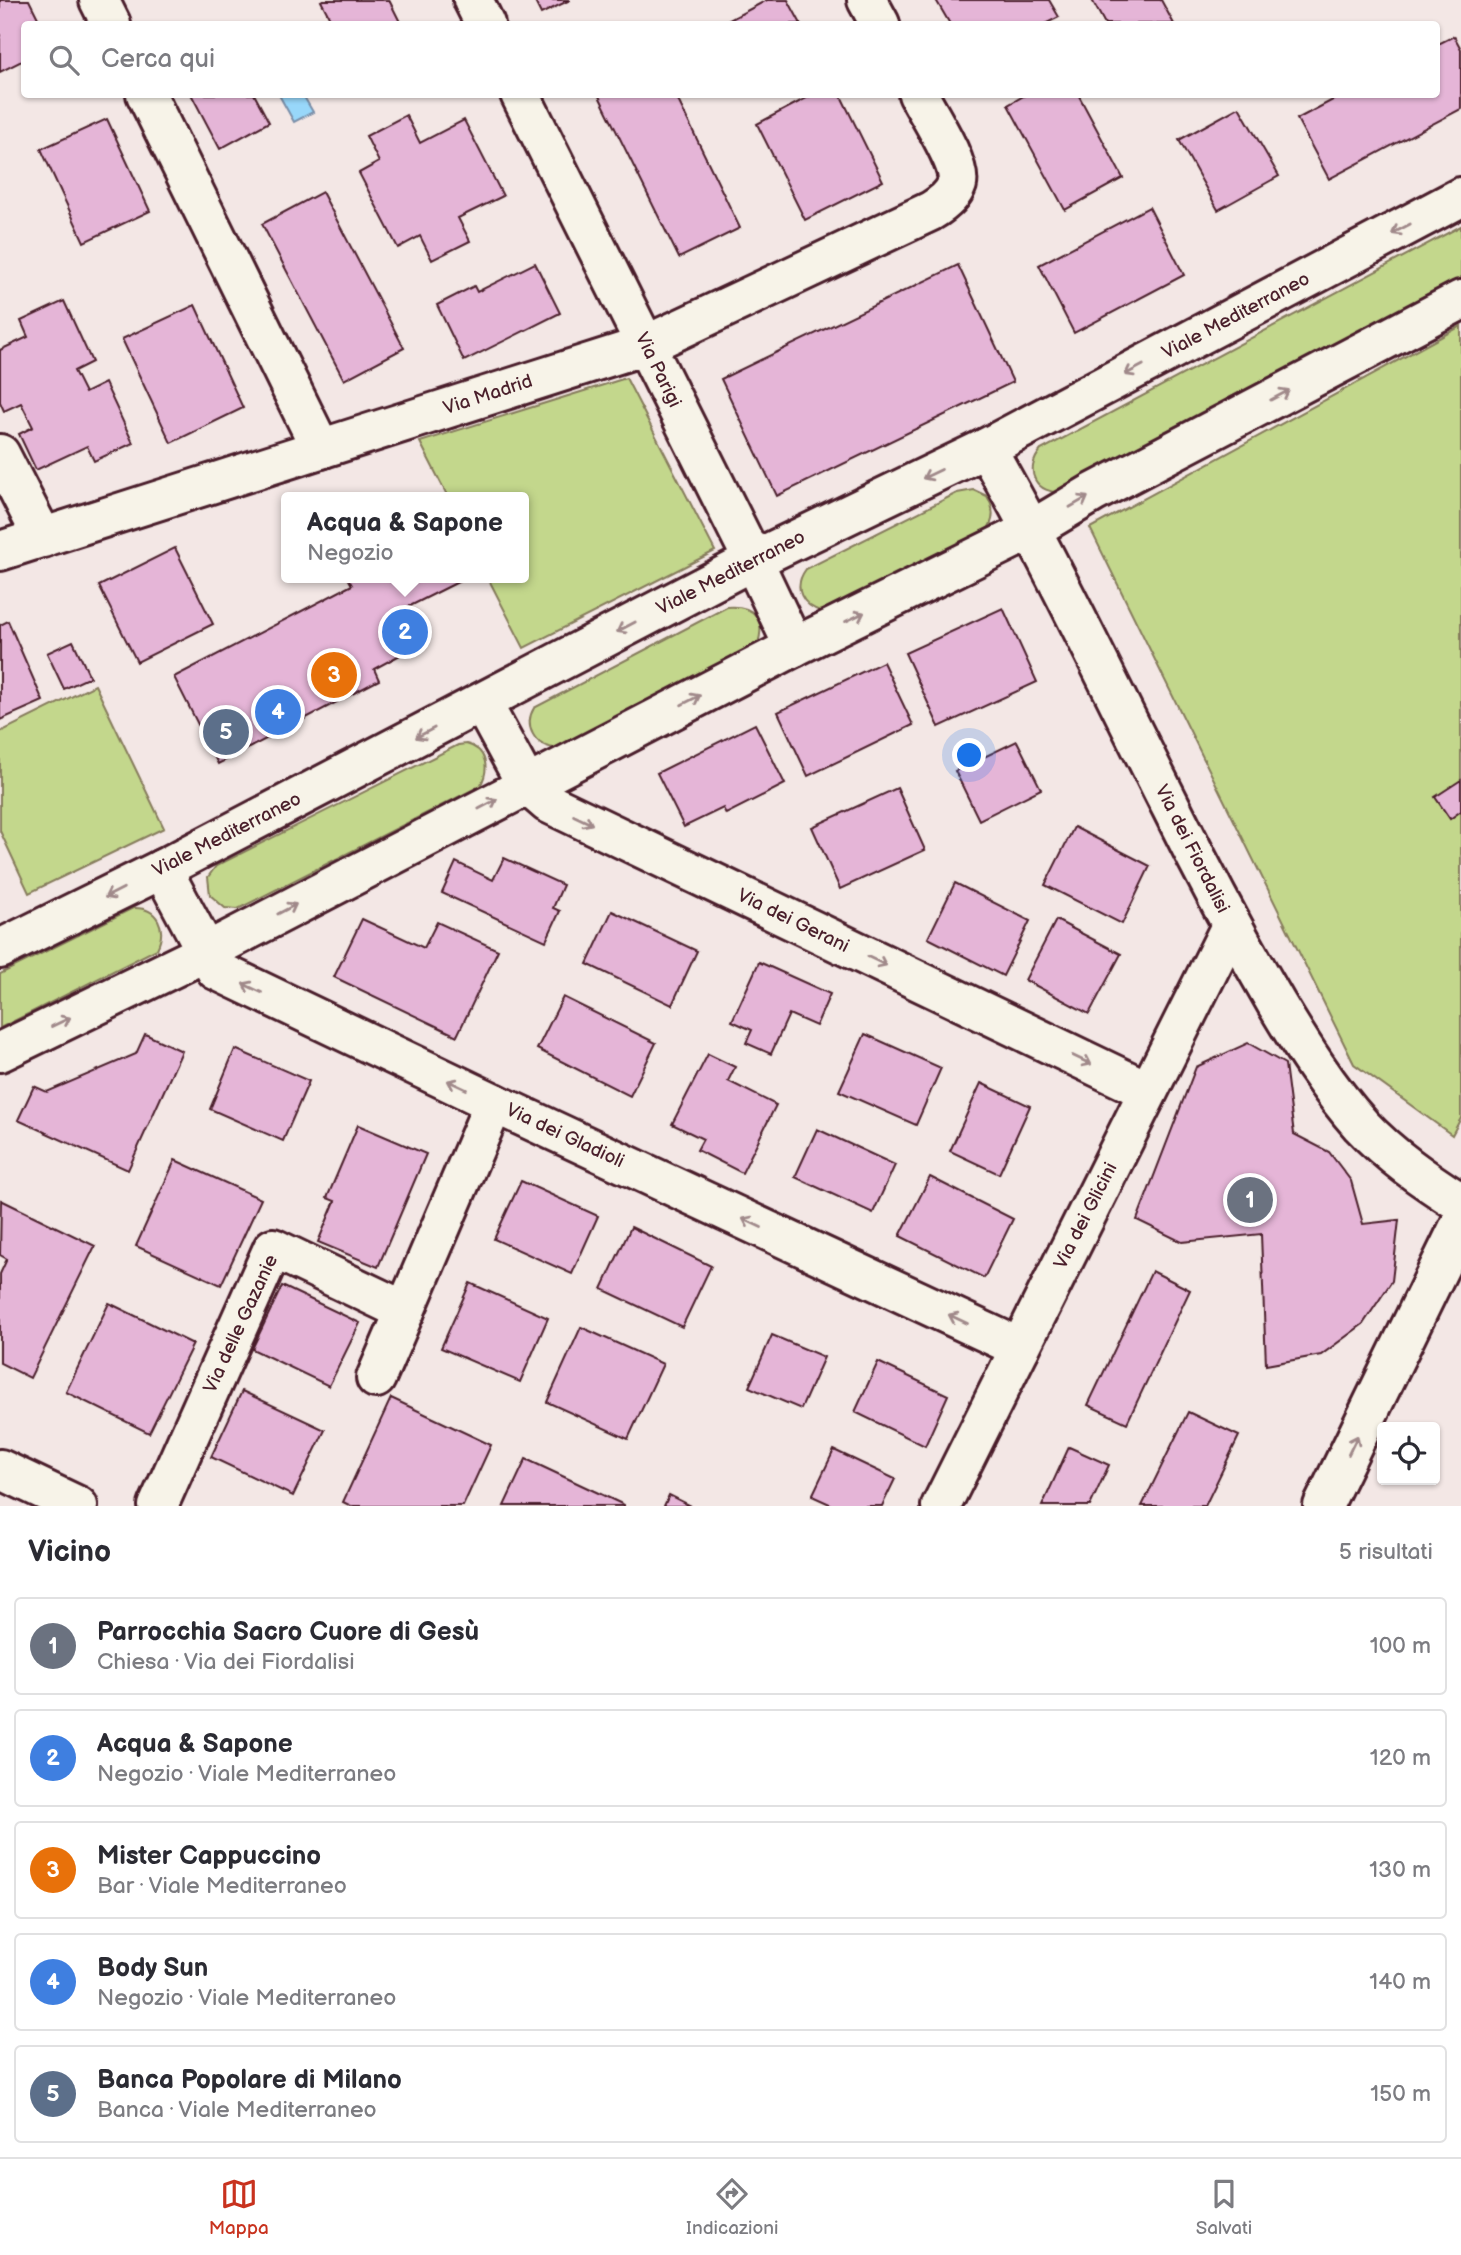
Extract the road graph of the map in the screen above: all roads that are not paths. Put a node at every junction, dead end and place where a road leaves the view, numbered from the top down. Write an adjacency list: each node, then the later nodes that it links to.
1 (99, 0): 4 (street)
2 (473, 0): 5 (street)
3 (867, 0): 6 (street)
4 (110, 21)
5 (484, 21)
6 (878, 21)
7 (148, 98): 14 (street)
8 (522, 98): 12 (street, Via Parigi)
9 (920, 98): 12 (street, Via Madrid)
10 (1461, 197): 13 (street, Viale Mediterraneo, one-way to 13)
11 (1461, 300): 16 (street, one-way to 11)
12 (646, 345): 14 (street, Via Madrid); 19 (street, Via Parigi)
13 (986, 448): 16 (street, Via dei Fiordalisi); 19 (street, Viale Mediterraneo, one-way to 19)
14 (321, 449): 17 (street, Via Madrid)
15 (0, 454): 17 (street)
16 (1031, 530): 20 (street, one-way to 16); 24 (street, Via dei Fiordalisi)
17 (43, 538): 18 (street, Via Madrid)
18 (0, 551)
19 (752, 561): 20 (street, Via Parigi); 21 (street, Viale Mediterraneo, one-way to 21)
20 (794, 647): 22 (street, one-way to 20)
21 (482, 703): 22 (street, Via dei Gerani); 23 (street, Viale Mediterraneo, one-way to 23)
22 (526, 784): 26 (street, one-way to 22); 28 (street, Via dei Gerani, one-way to 28)
23 (162, 869): 25 (street, Viale Mediterraneo, one-way to 25); 26 (street, Via dei Gladioli)
24 (1231, 926): 28 (street, Via dei Glicini); 30 (street, Via dei Fiordalisi)
25 (0, 949)
26 (205, 952): 27 (street, one-way to 26); 29 (street, Via dei Gladioli, one-way to 26)
27 (0, 1052)
28 (1148, 1091): 33 (street, Via dei Glicini)
29 (494, 1103): 32 (street); 33 (street, Via dei Gladioli, one-way to 29)
30 (1461, 1203)
31 (1461, 1223): 39 (street, one-way to 31)
32 (405, 1311): 34 (street); 37 (street, Via delle Gazanie)
33 (1020, 1348): 38 (street, Via dei Glicini)
34 (376, 1378)
35 (0, 1469): 36 (street)
36 (78, 1506)
37 (158, 1506)
38 (941, 1506)
39 (1323, 1506)

